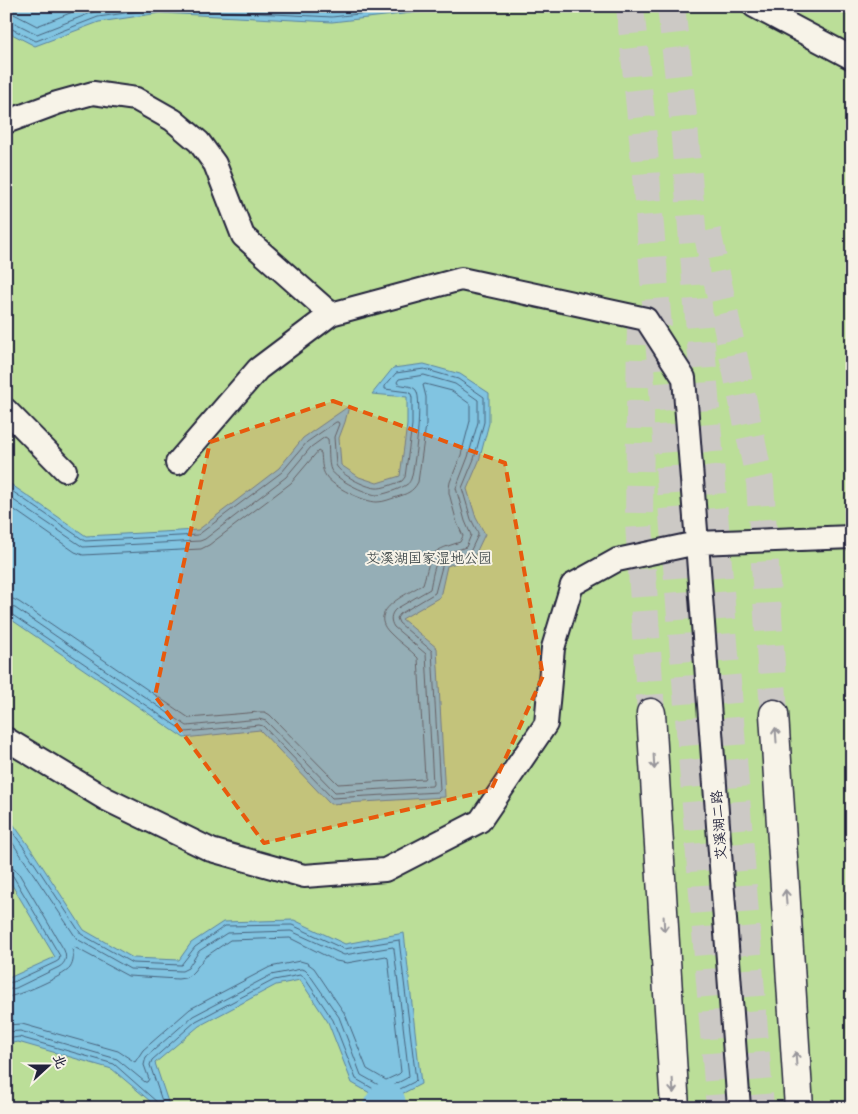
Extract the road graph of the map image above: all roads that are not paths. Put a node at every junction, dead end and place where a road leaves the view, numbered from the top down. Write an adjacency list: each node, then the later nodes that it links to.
1 (754, 6): 2 (street)
2 (852, 58)
3 (6, 122): 4 (street)
4 (331, 314): 6 (street); 9 (street, 艾溪湖二路)
5 (6, 410): 7 (street)
6 (177, 463)
7 (66, 470)
8 (852, 537): 9 (street)
9 (697, 543): 12 (street); 14 (street, 艾溪湖二路)
10 (651, 713): 13 (main road, one-way to 13)
11 (774, 714): 15 (main road, one-way to 11)
12 (6, 739)
13 (675, 1108)
14 (739, 1108)
15 (799, 1108)

